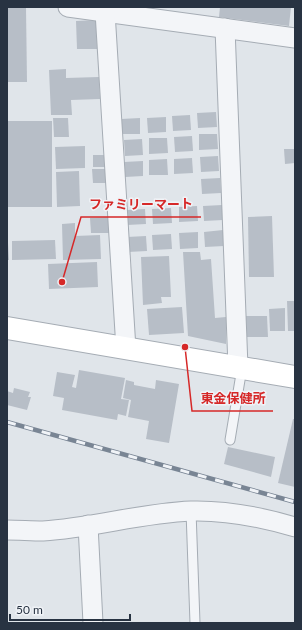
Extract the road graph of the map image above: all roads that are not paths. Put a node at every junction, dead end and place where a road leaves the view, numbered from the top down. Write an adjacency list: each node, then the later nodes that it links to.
1 (68, 7): 2 (street)
2 (105, 12): 3 (street); 6 (street)
3 (224, 28): 4 (street); 7 (street)
4 (295, 38)
5 (7, 328): 6 (street)
6 (126, 349): 7 (street)
7 (240, 367): 8 (street); 9 (lane)
8 (295, 377)
9 (230, 440)
10 (191, 511): 11 (street); 12 (street); 15 (lane)
11 (88, 525): 13 (street); 14 (street)
12 (295, 527)
13 (7, 530)
14 (93, 623)
15 (195, 623)

